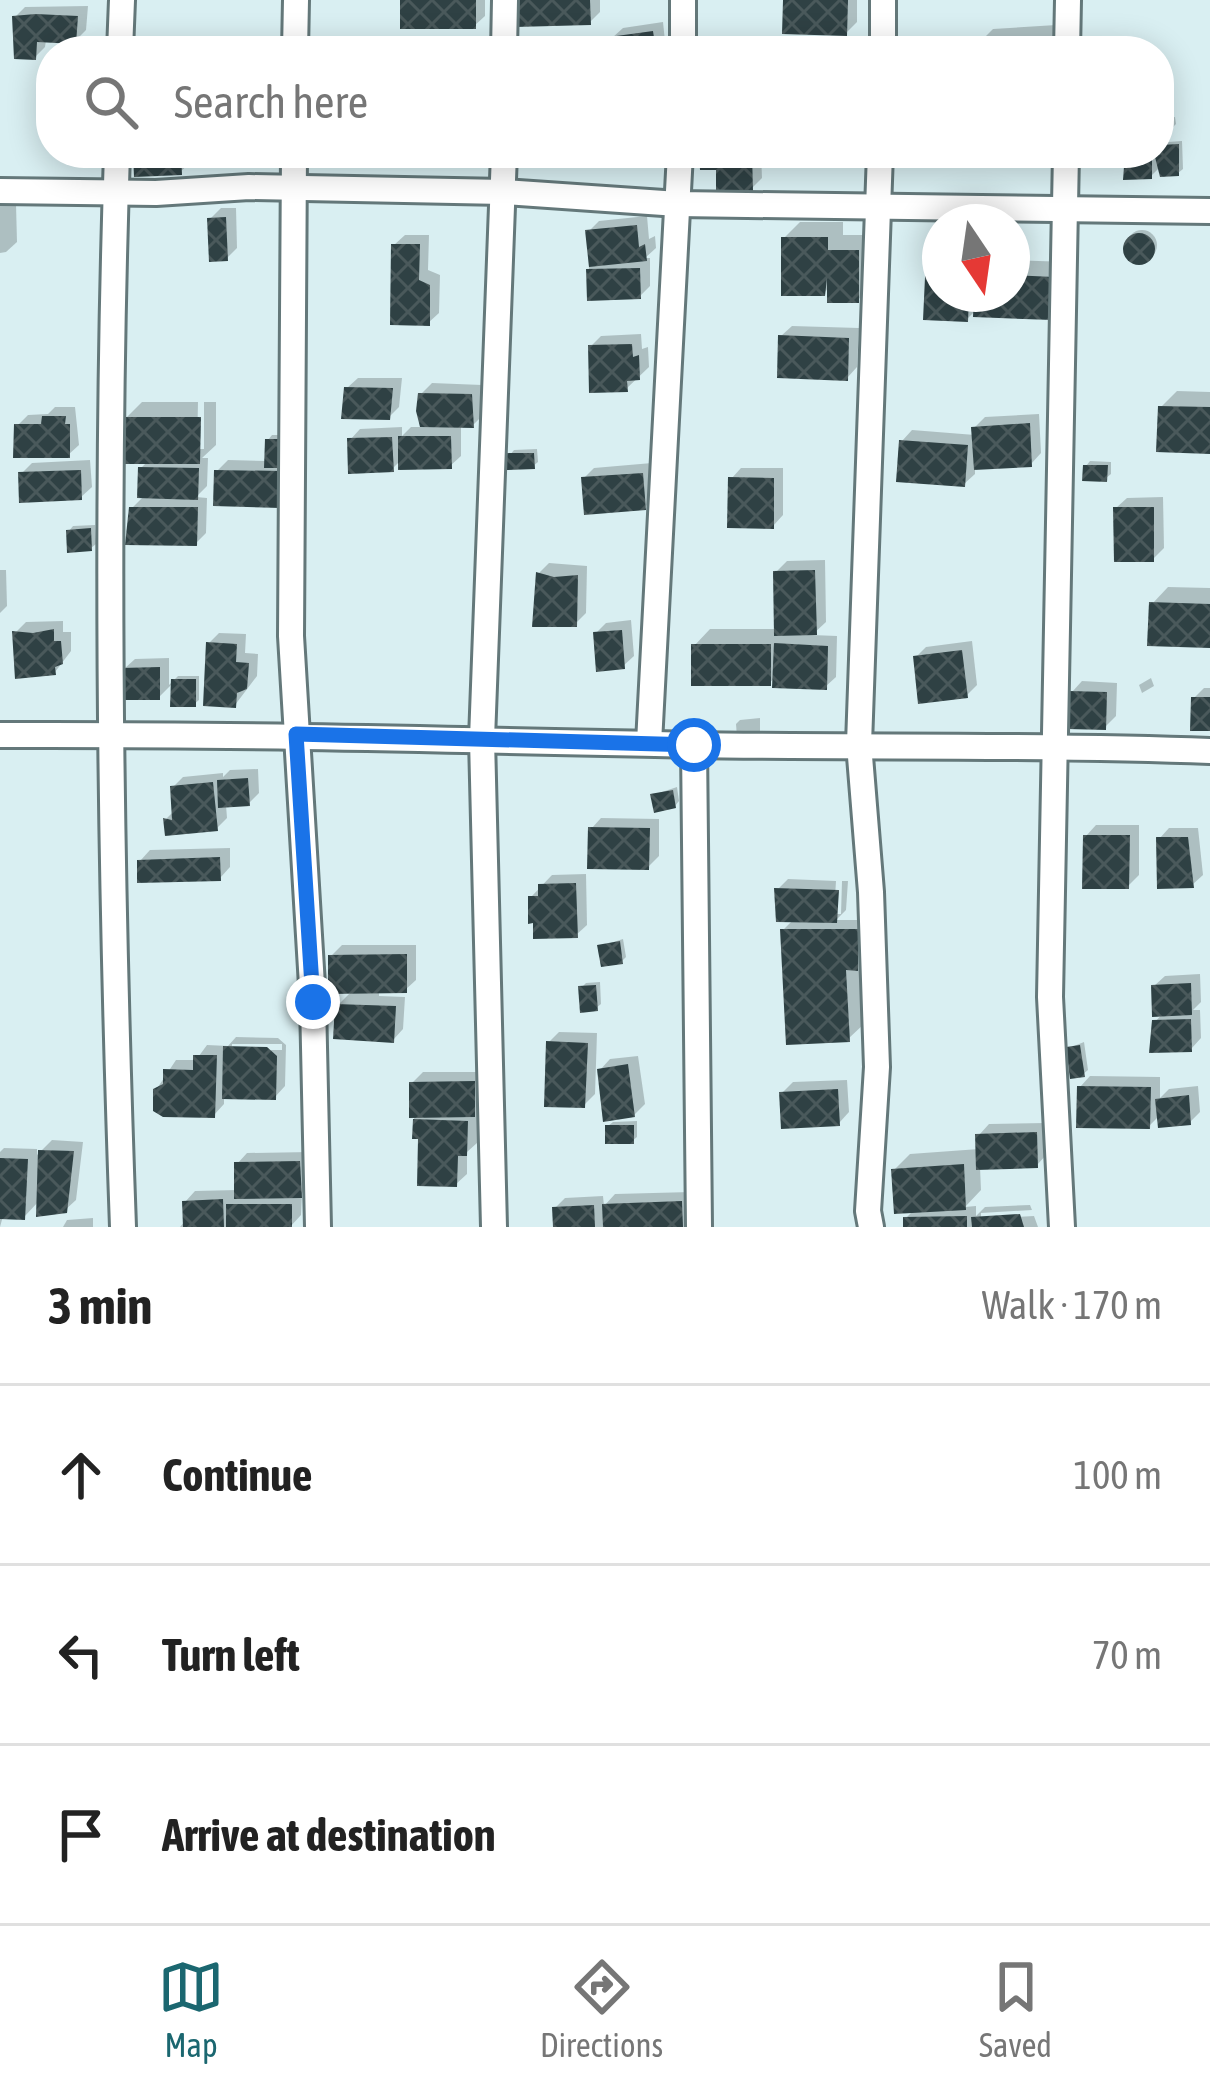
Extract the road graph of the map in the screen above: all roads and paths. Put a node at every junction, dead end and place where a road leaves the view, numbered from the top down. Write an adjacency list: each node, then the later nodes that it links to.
1 (122, 0): 7 (street)
2 (296, 0): 8 (street)
3 (505, 0): 9 (street)
4 (683, 0): 10 (street)
5 (883, 0): 11 (street)
6 (1068, 0): 12 (street)
7 (121, 36)
8 (295, 36)
9 (505, 36)
10 (683, 36)
11 (883, 36)
12 (1067, 36)
13 (117, 168): 21 (street)
14 (294, 168): 19 (street)
15 (504, 168): 22 (street)
16 (679, 168): 23 (street)
17 (879, 168): 24 (street)
18 (1066, 168): 26 (street)
19 (294, 189): 21 (street); 22 (street); 27 (street)
20 (0, 191): 21 (street)
21 (116, 191): 29 (street)
22 (504, 192): 23 (street); 30 (street)
23 (678, 203): 24 (street); 31 (street)
24 (878, 208): 26 (street); 32 (street)
25 (1210, 211): 26 (street)
26 (1065, 212): 34 (street)
27 (296, 734): 29 (street); 30 (street); 37 (street)
28 (0, 735): 29 (street)
29 (114, 735): 36 (street)
30 (482, 739): 31 (street); 38 (street)
31 (649, 743): 33 (street)
32 (859, 744): 33 (street); 34 (street); 40 (street)
33 (694, 745): 39 (street)
34 (1055, 745): 35 (street); 41 (street)
35 (1210, 751)
36 (123, 1227)
37 (318, 1227)
38 (494, 1227)
39 (699, 1227)
40 (871, 1227)
41 (1062, 1227)

